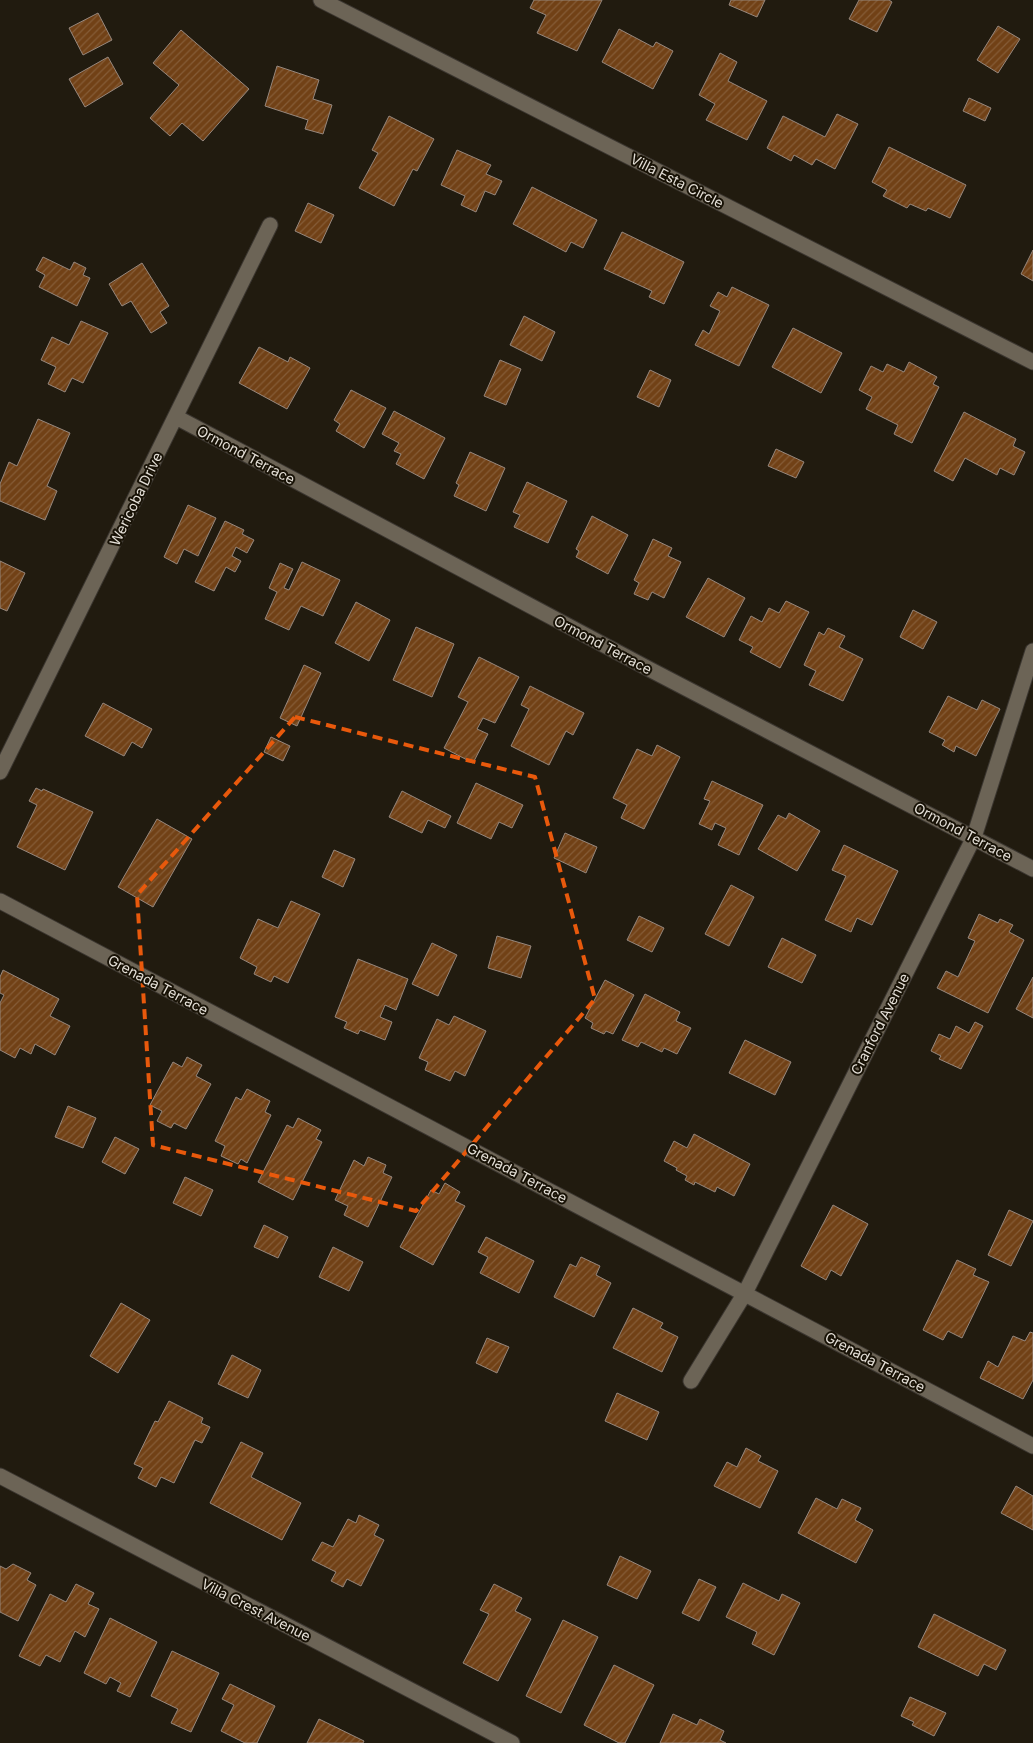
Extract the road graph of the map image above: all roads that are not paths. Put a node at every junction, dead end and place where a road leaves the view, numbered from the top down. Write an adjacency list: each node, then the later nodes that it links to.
1 (321, 0): 3 (street, Villa Esta Circle)
2 (270, 225): 4 (street, Wericoba Drive)
3 (1033, 362)
4 (176, 417): 6 (street, Wericoba Drive); 7 (street, Ormond Terrace)
5 (1033, 651): 7 (street, Cranford Avenue)
6 (0, 772)
7 (974, 837): 8 (street, Ormond Terrace); 10 (street, Cranford Avenue)
8 (1033, 869)
9 (0, 901): 10 (street, Grenada Terrace)
10 (745, 1293): 11 (street, Cranford Avenue); 12 (street, Grenada Terrace)
11 (691, 1381)
12 (1033, 1446)
13 (0, 1476): 14 (street, Villa Crest Avenue)
14 (512, 1743)

